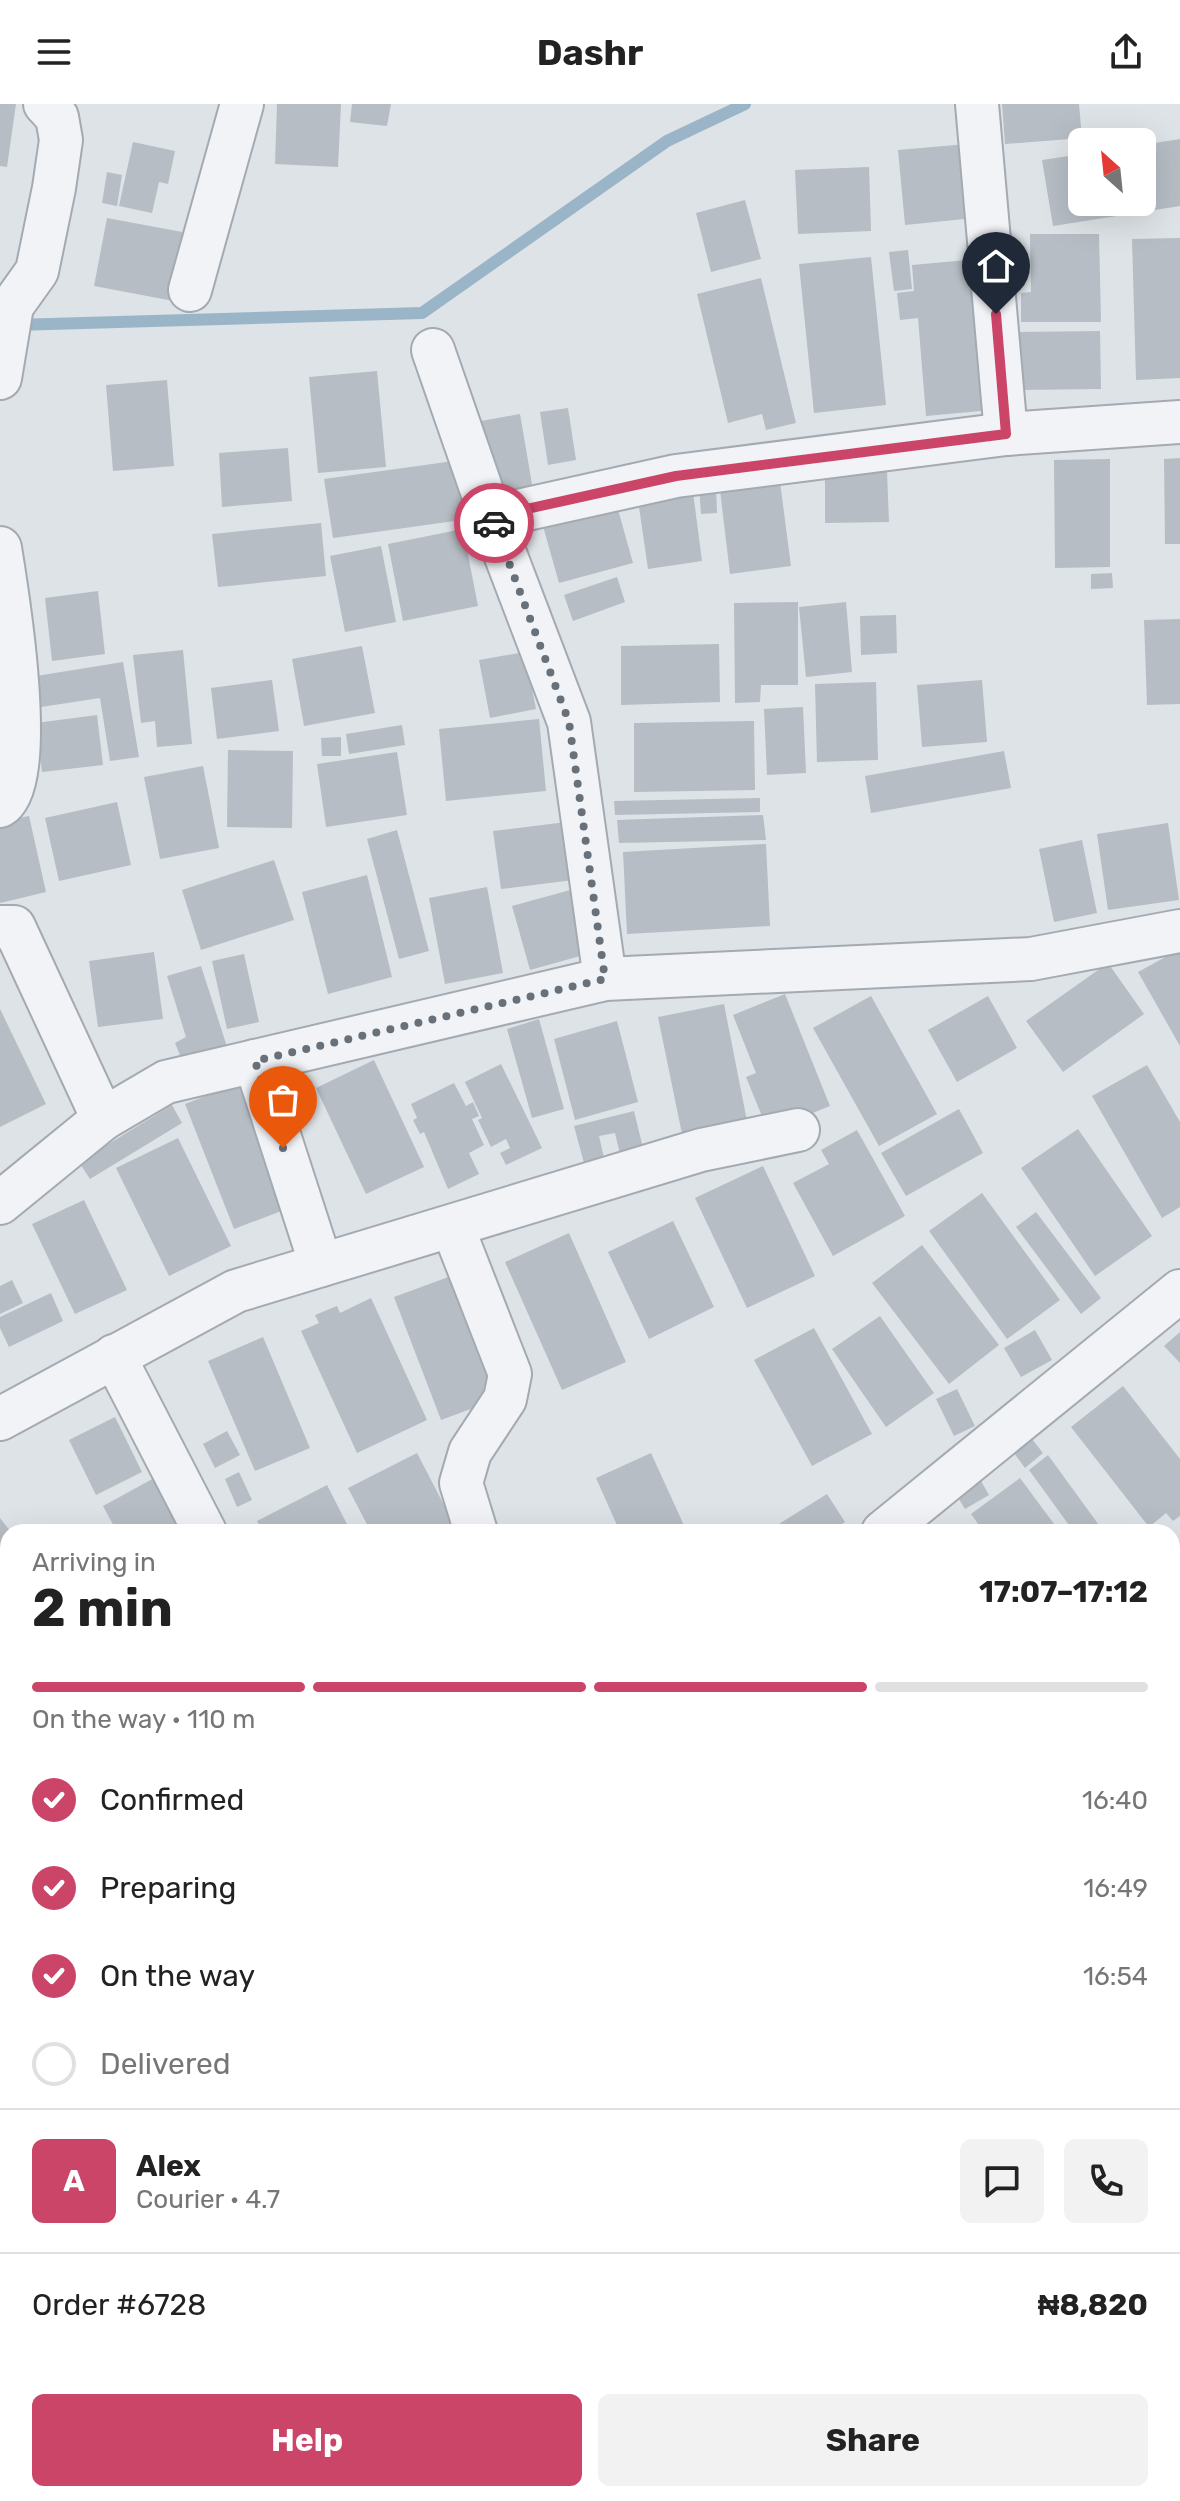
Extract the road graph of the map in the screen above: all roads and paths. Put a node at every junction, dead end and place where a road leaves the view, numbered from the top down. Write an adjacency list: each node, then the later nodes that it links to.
1 (45, 104): 6 (street)
2 (242, 104): 4 (street)
3 (977, 104): 8 (street)
4 (190, 290)
5 (433, 350): 9 (street)
6 (0, 378)
7 (1180, 422): 8 (street)
8 (1006, 434): 9 (street)
9 (491, 517): 14 (street)
10 (0, 548): 11 (street)
11 (0, 806)
12 (0, 927): 16 (street)
13 (1180, 931): 14 (street)
14 (605, 979): 15 (street)
15 (255, 1061): 16 (street); 20 (street)
16 (103, 1119): 18 (street)
17 (798, 1130): 19 (street)
18 (0, 1203)
19 (453, 1228): 20 (street); 25 (street)
20 (321, 1265): 22 (street)
21 (1180, 1291): 26 (street)
22 (114, 1356): 23 (street); 24 (street)
23 (0, 1419)
24 (201, 1524)
25 (474, 1524)
26 (893, 1524)

